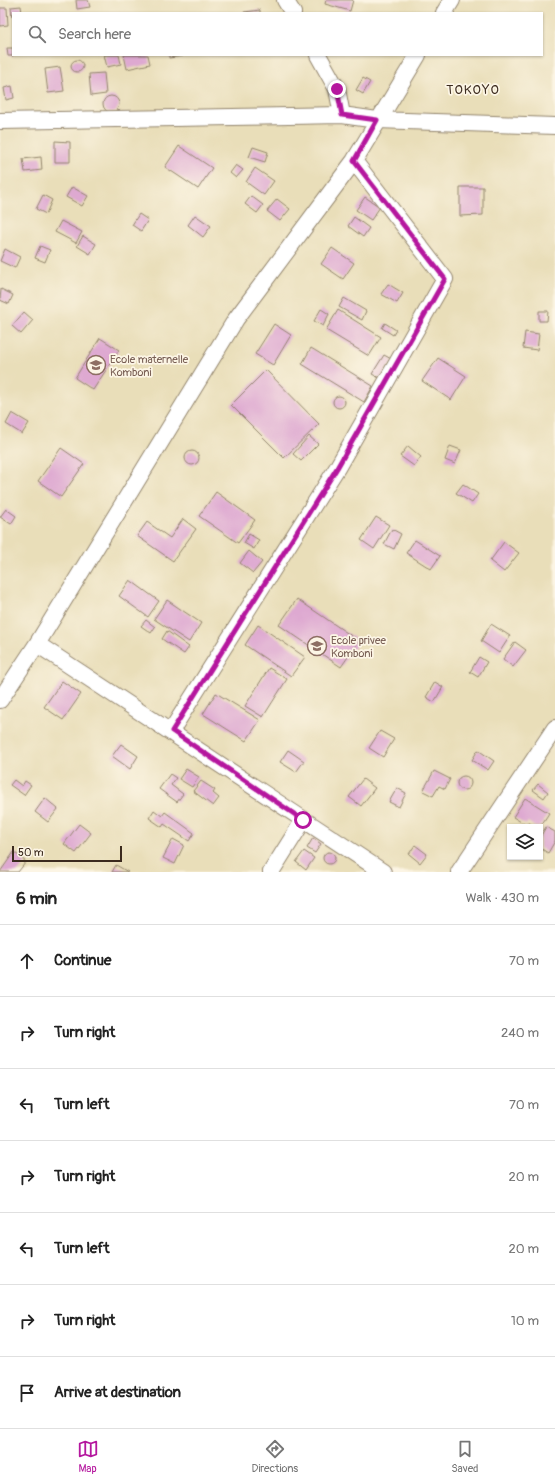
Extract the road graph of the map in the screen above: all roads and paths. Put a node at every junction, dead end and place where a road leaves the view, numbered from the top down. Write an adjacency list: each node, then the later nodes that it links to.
1 (285, 0): 3 (street)
2 (452, 0): 4 (street)
3 (292, 12)
4 (445, 12)
5 (319, 56): 7 (street)
6 (417, 56): 8 (street)
7 (342, 115): 8 (street); 9 (street)
8 (377, 120): 10 (street); 11 (street)
9 (0, 121)
10 (555, 126)
11 (354, 161): 12 (street); 15 (street)
12 (37, 644): 13 (street); 15 (street)
13 (0, 700)
14 (555, 728): 19 (street)
15 (172, 731): 16 (street)
16 (303, 820): 17 (street); 18 (street)
17 (271, 872)
18 (383, 872)
19 (459, 872)

